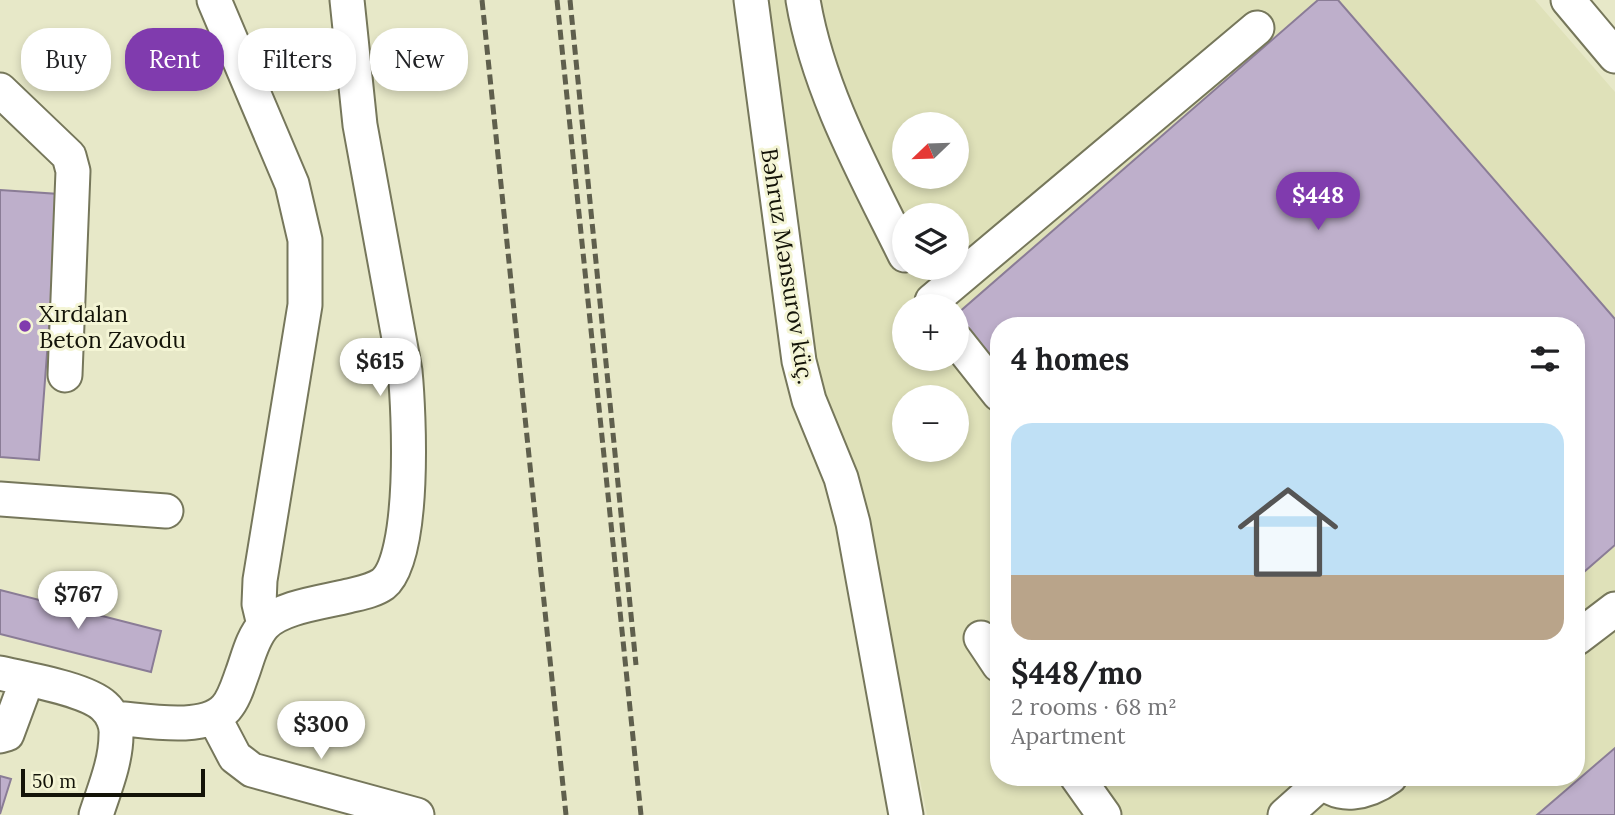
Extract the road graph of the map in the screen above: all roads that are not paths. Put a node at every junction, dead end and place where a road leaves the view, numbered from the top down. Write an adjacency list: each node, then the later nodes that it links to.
1 (214, 0): 17 (street)
2 (346, 0): 17 (street)
3 (751, 0): 29 (street, Bəhruz Mənsurov küç.)
4 (803, 0): 9 (street)
5 (1568, 0): 7 (street)
6 (1257, 28): 10 (street)
7 (1615, 56)
8 (0, 90): 12 (street)
9 (892, 229)
10 (945, 294)
11 (969, 356): 13 (street)
12 (65, 375)
13 (990, 383)
14 (0, 499): 15 (street)
15 (166, 512)
16 (1615, 609): 18 (street)
17 (264, 625): 21 (street)
18 (1585, 632)
19 (13, 676): 20 (street); 22 (street)
20 (113, 718): 21 (street); 27 (street)
21 (214, 718): 28 (street)
22 (0, 736)
23 (1083, 786): 30 (street)
24 (1314, 786): 31 (street)
25 (1332, 786): 26 (street)
26 (1373, 786)
27 (96, 815)
28 (417, 815)
29 (906, 815)
30 (1104, 815)
31 (1285, 815)

